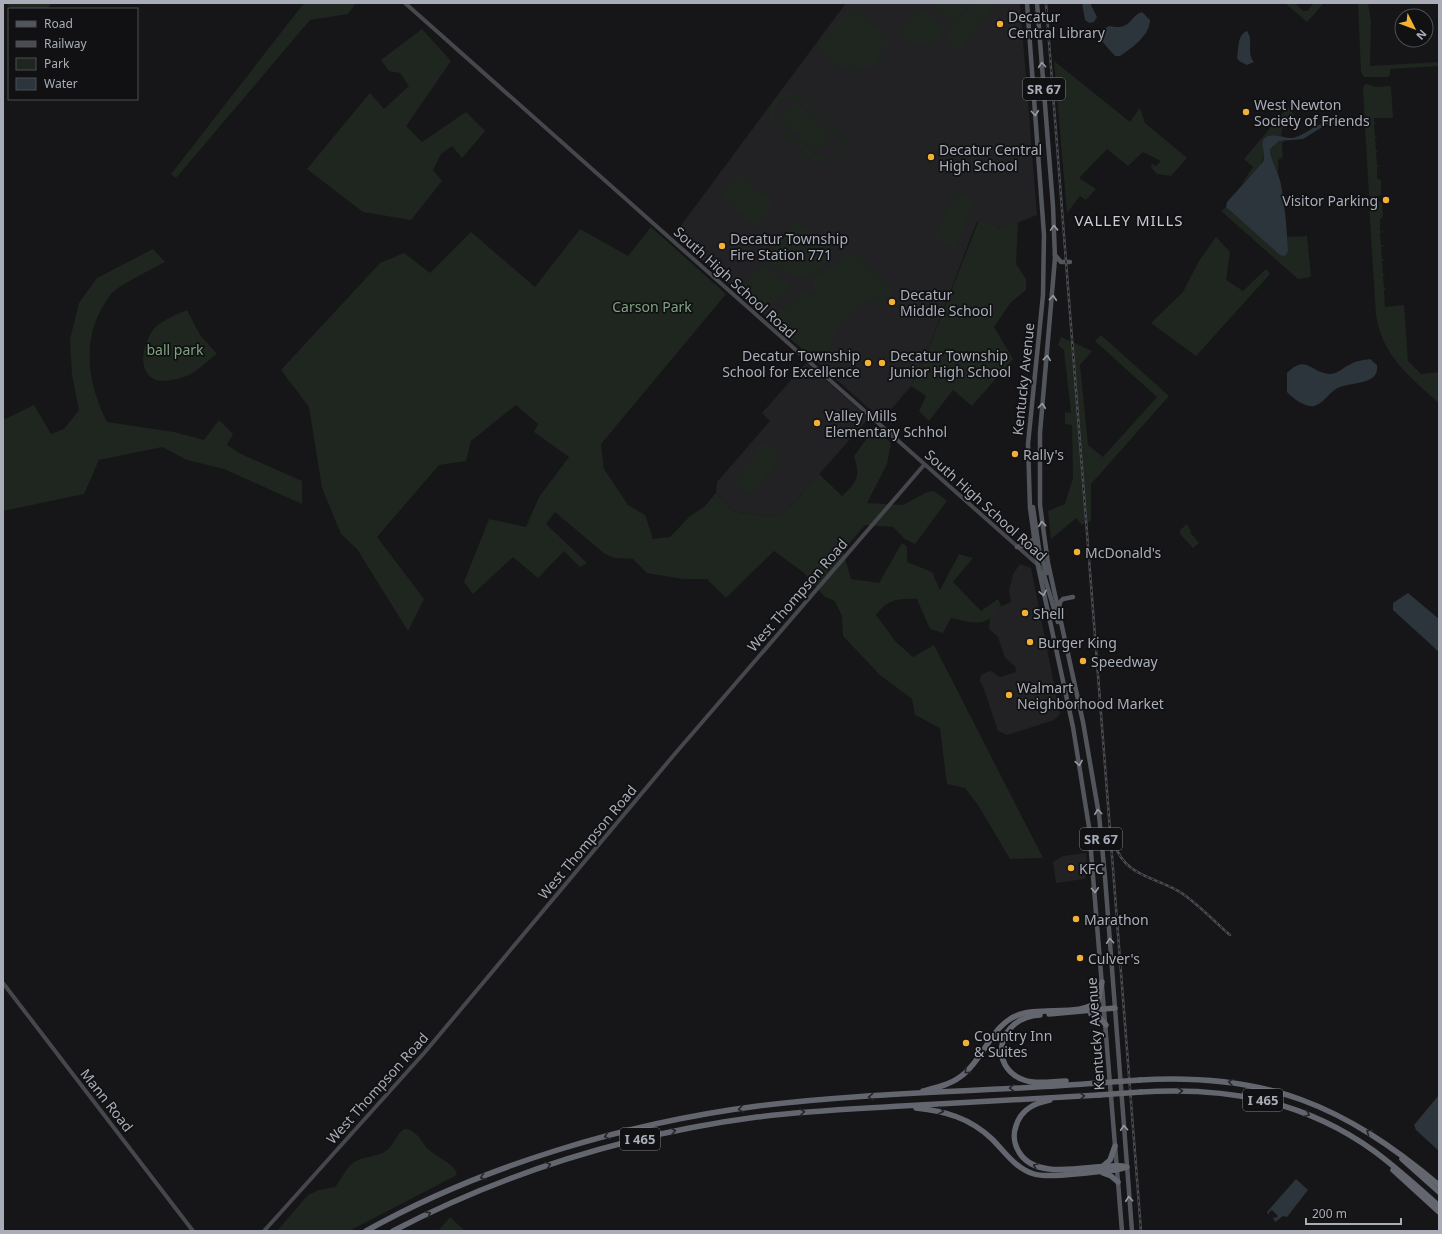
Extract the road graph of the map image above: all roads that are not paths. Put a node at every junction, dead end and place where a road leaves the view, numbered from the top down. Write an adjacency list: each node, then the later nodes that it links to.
1 (405, 3): 6 (main road, South High School Road)
2 (1026, 3): 7 (main road, Kentucky Avenue / SR 67, one-way to 7)
3 (1037, 3): 4 (main road, Kentucky Avenue / SR 67, one-way to 3)
4 (1055, 254): 5 (main road); 11 (main road, Kentucky Avenue / SR 67, one-way to 4)
5 (1070, 262)
6 (924, 465): 9 (main road, South High School Road); 38 (main road, West Thompson Road)
7 (1029, 498): 8 (main road, Kentucky Avenue / SR 67); 11 (main road)
8 (1034, 540): 9 (main road); 10 (main road, Kentucky Avenue / SR 67)
9 (1017, 547): 10 (main road, South High School Road)
10 (1039, 567): 11 (main road, South High School Road); 14 (main road); 15 (main road, Kentucky Avenue / SR 67, one-way to 15)
11 (1049, 575): 13 (main road, Kentucky Avenue / SR 67)
12 (1073, 597): 13 (main road)
13 (1059, 614): 14 (main road, Kentucky Avenue / SR 67)
14 (1061, 626): 18 (main road, Kentucky Avenue / SR 67, one-way to 14)
15 (1102, 982): 17 (highway, SR 67); 19 (main road, Kentucky Avenue)
16 (3, 983): 37 (main road, Mann Road)
17 (1088, 1008): 19 (highway); 23 (highway, one-way to 23)
18 (1114, 1008): 19 (highway); 29 (main road, Kentucky Avenue / SR 67, one-way to 18)
19 (1104, 1009): 20 (highway); 21 (main road, Kentucky Avenue)
20 (1081, 1012): 21 (highway); 22 (highway)
21 (1106, 1025): 26 (main road, Kentucky Avenue)
22 (1095, 1083): 23 (highway, I 465, one-way to 23); 28 (highway, I 465, one-way to 22, bridge)
23 (910, 1095): 39 (highway, I 465, one-way to 39)
24 (1064, 1096): 25 (highway, I 465); 27 (highway, I 465, one-way to 27, bridge); 31 (highway, one-way to 24)
25 (902, 1106): 31 (highway, one-way to 31); 40 (highway, I 465, one-way to 25)
26 (1115, 1146): 30 (main road, Kentucky Avenue); 31 (highway)
27 (1374, 1151): 35 (highway, I 465); 36 (highway)
28 (1396, 1152): 33 (highway); 34 (highway, I 465)
29 (1126, 1167): 30 (highway); 42 (main road, Kentucky Avenue, one-way to 29)
30 (1116, 1168): 31 (highway); 32 (main road, Kentucky Avenue)
31 (1100, 1169): 32 (highway)
32 (1118, 1182): 41 (main road, Kentucky Avenue)
33 (1439, 1185)
34 (1439, 1192)
35 (1439, 1206)
36 (1439, 1212)
37 (193, 1231)
38 (264, 1231)
39 (366, 1231)
40 (393, 1231)
41 (1122, 1231)
42 (1132, 1231)

